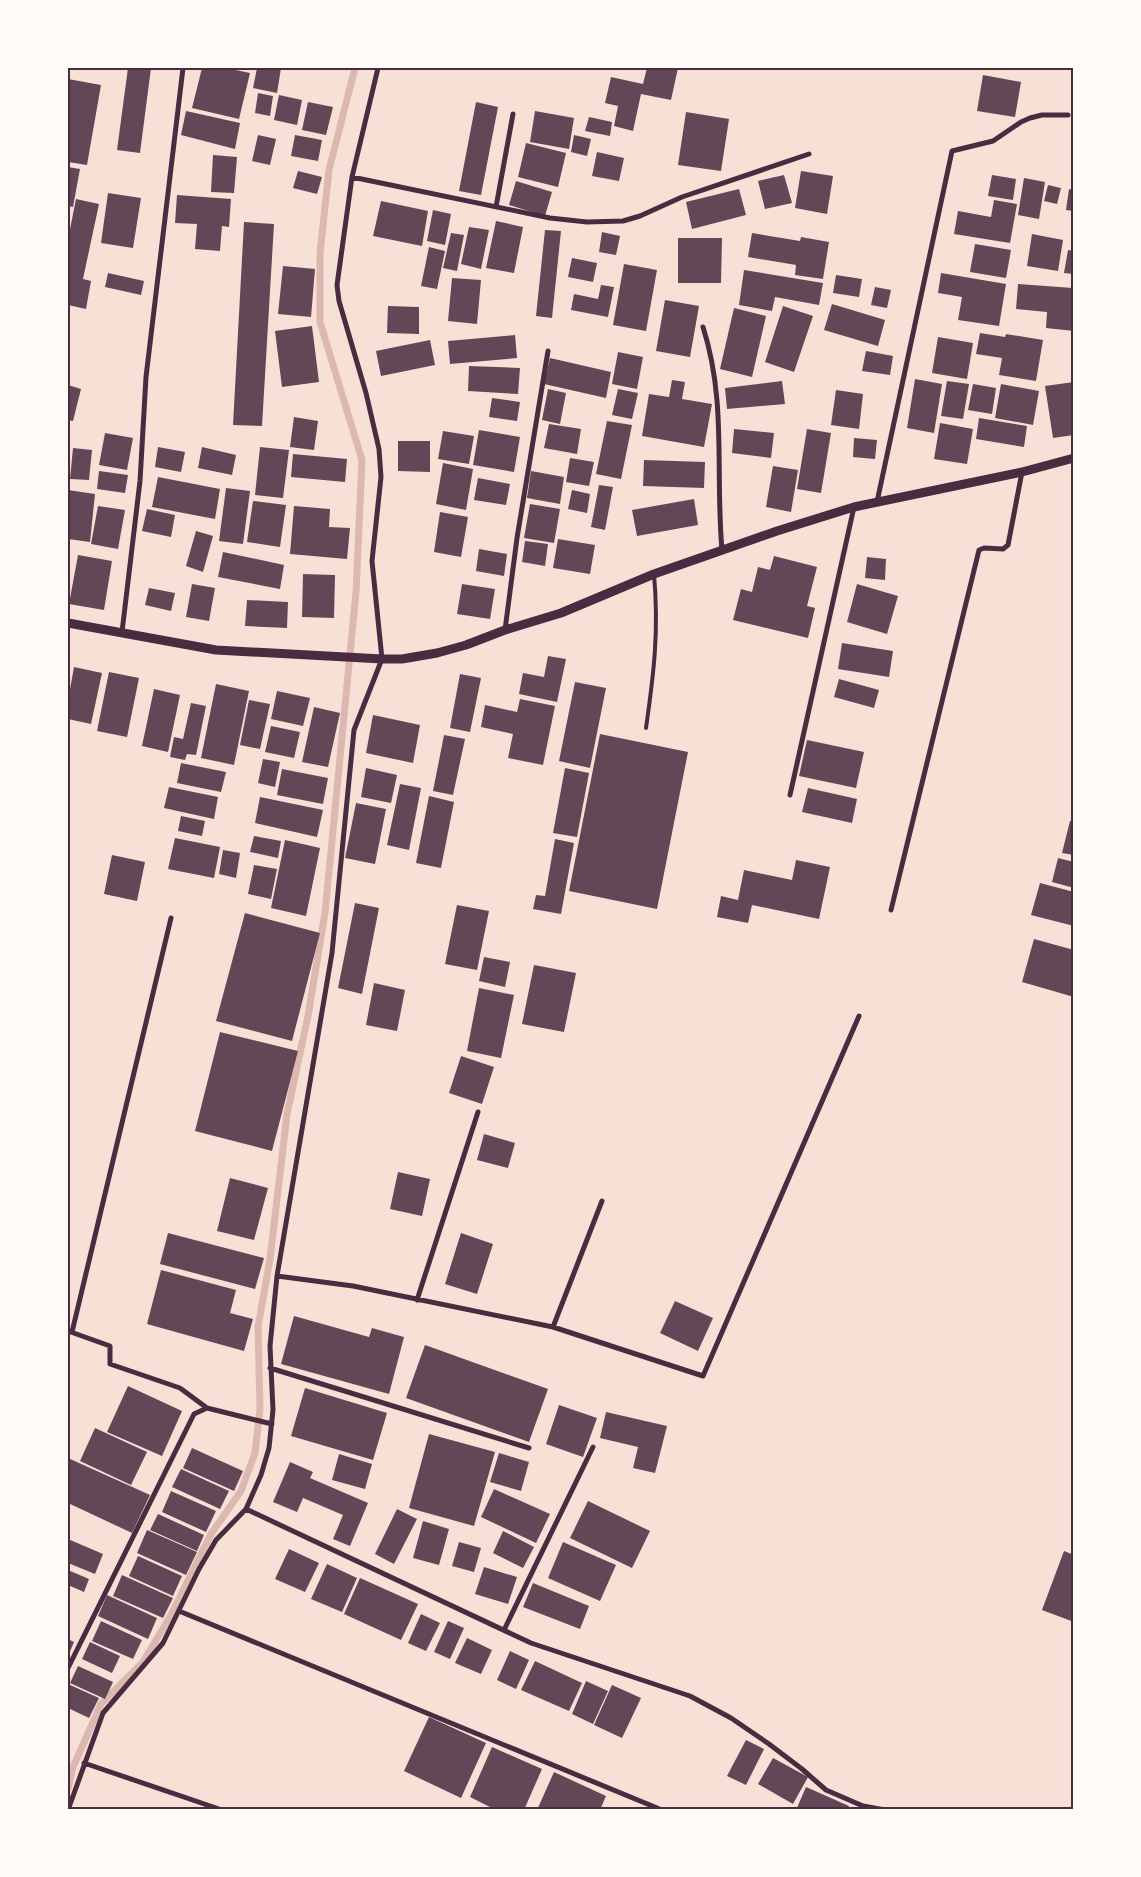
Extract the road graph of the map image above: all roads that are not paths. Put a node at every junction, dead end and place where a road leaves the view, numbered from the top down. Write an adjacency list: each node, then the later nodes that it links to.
1 (183, 68): 18 (street)
2 (378, 68): 6 (street)
3 (513, 114): 7 (street)
4 (1068, 115): 12 (street)
5 (809, 154): 7 (street)
6 (352, 177): 7 (street); 19 (street)
7 (496, 207)
8 (703, 327): 14 (street)
9 (548, 351): 17 (street)
10 (1074, 458): 11 (street)
11 (1022, 472): 12 (street); 22 (street)
12 (877, 502): 13 (street)
13 (854, 507): 14 (street); 21 (street)
14 (722, 550): 15 (street)
15 (654, 574): 17 (street); 20 (lane)
16 (68, 623): 18 (street)
17 (505, 630): 19 (street)
18 (122, 632): 19 (street)
19 (382, 659): 27 (street)
20 (646, 728)
21 (790, 796)
22 (891, 910)
23 (171, 918): 30 (street)
24 (859, 1016): 29 (street)
25 (478, 1112): 28 (street)
26 (602, 1201): 29 (street)
27 (277, 1276): 28 (street); 31 (street)
28 (417, 1300): 29 (street)
29 (553, 1327)
30 (70, 1331): 32 (street)
31 (270, 1368): 33 (street); 35 (street)
32 (207, 1408): 33 (street); 39 (street)
33 (272, 1424): 36 (street)
34 (593, 1447): 38 (street)
35 (529, 1448)
36 (246, 1509): 37 (street); 38 (street)
37 (179, 1611): 40 (street); 43 (street)
38 (504, 1630): 44 (street)
39 (68, 1668)
40 (84, 1764): 41 (street); 42 (street)
41 (68, 1810)
42 (222, 1810)
43 (662, 1810)
44 (885, 1810)

